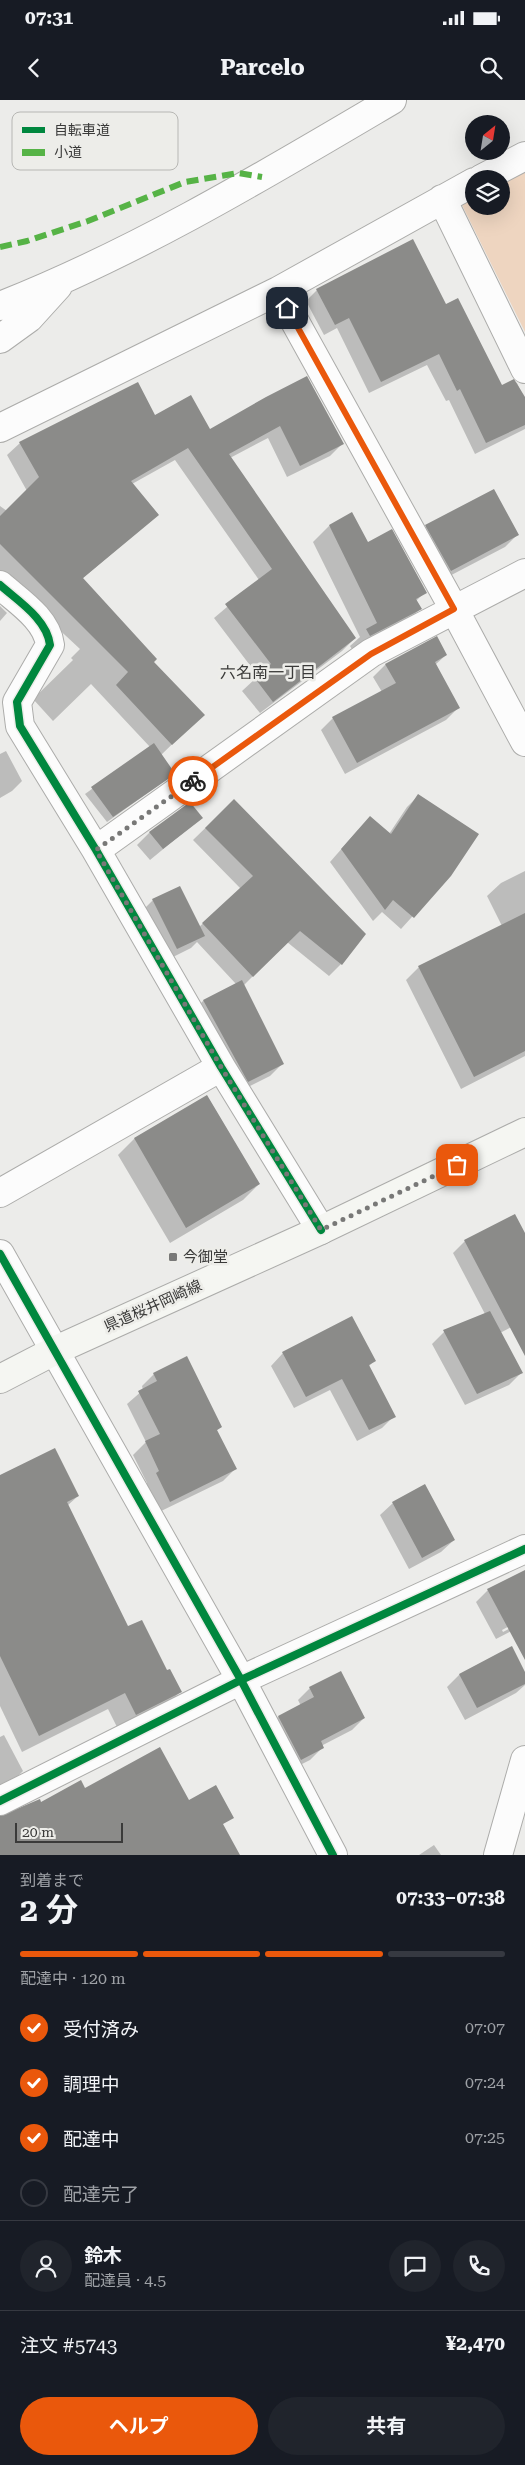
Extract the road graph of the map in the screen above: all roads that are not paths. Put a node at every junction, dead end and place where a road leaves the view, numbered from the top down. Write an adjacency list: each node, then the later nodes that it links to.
1 (392, 100): 6 (street)
2 (525, 156): 3 (street)
3 (498, 170)
4 (465, 187): 5 (street)
5 (442, 199): 7 (street); 10 (street)
6 (62, 281): 8 (street); 9 (street)
7 (278, 291): 11 (street); 14 (street)
8 (0, 306)
9 (0, 339)
10 (525, 370)
11 (0, 428)
12 (525, 573): 14 (street)
13 (0, 585): 15 (street)
14 (454, 609): 16 (street); 17 (street)
15 (10, 732): 17 (street)
16 (525, 742)
17 (96, 850): 18 (street)
18 (221, 1067): 20 (street); 21 (street)
19 (525, 1132): 21 (main road, 県道桜井岡崎線)
20 (0, 1193)
21 (321, 1230): 23 (main road, 県道桜井岡崎線)
22 (0, 1254): 23 (street)
23 (56, 1350): 24 (main road, 県道桜井岡崎線); 26 (street)
24 (0, 1379)
25 (525, 1549): 26 (street)
26 (240, 1680): 28 (street); 29 (street)
27 (525, 1760): 30 (street)
28 (0, 1801)
29 (333, 1855)
30 (498, 1855)

